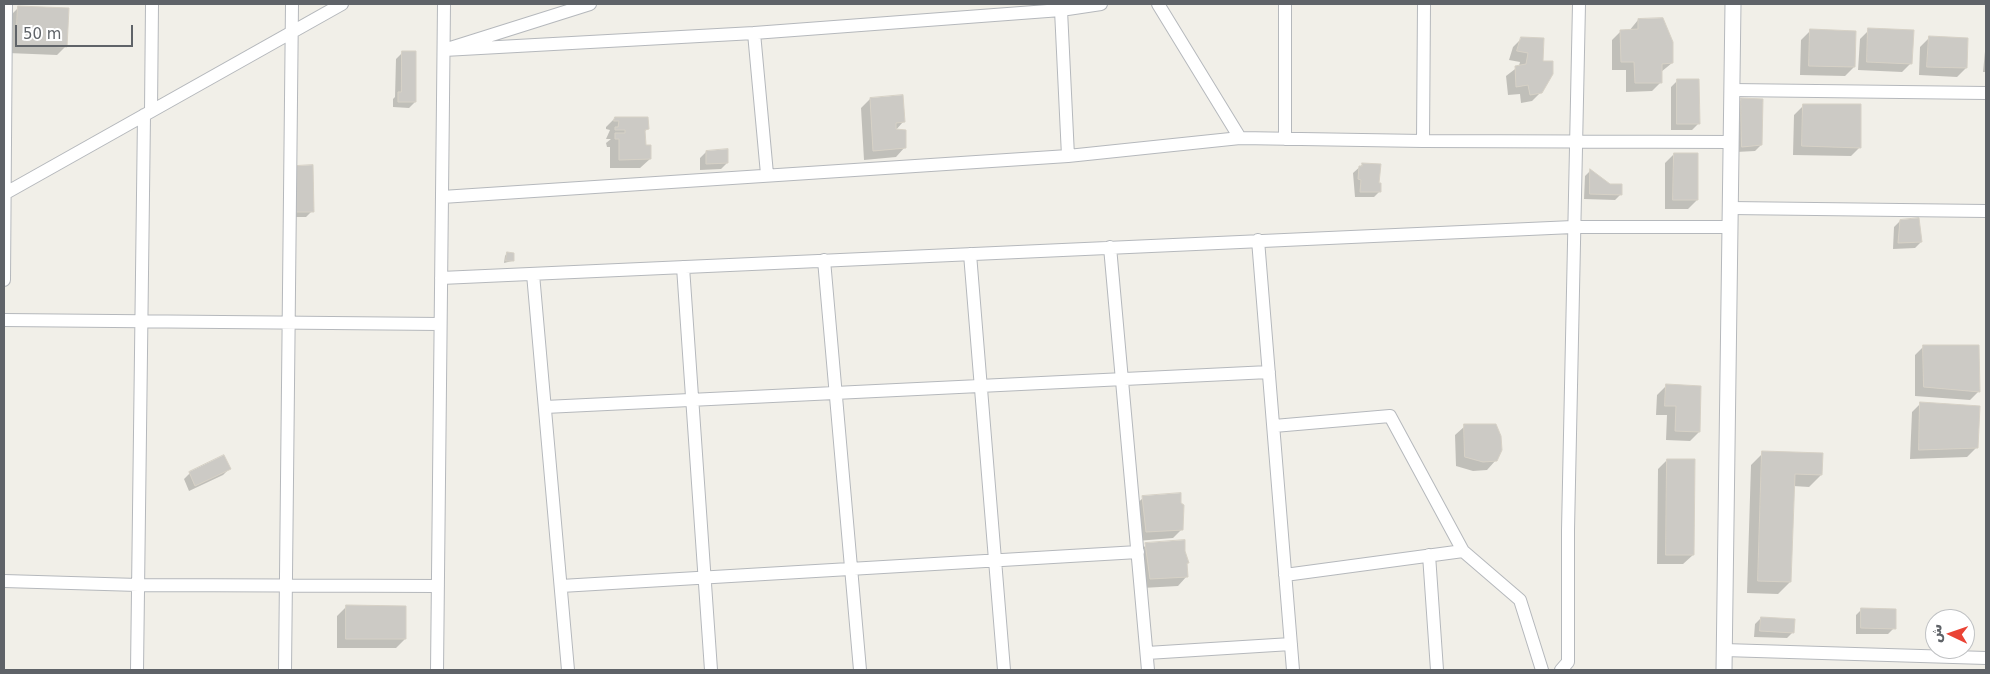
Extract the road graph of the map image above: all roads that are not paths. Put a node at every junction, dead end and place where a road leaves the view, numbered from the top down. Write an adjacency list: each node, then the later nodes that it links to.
1 (6, 4): 27 (street)
2 (152, 4): 19 (street)
3 (292, 4): 14 (street)
4 (342, 4): 14 (street)
5 (444, 4): 16 (street)
6 (590, 4): 16 (street)
7 (1101, 4): 13 (street)
8 (1158, 4): 20 (street)
9 (1285, 4): 21 (street)
10 (1424, 4): 23 (street)
11 (1578, 4): 22 (street)
12 (1733, 4): 17 (street)
13 (1061, 10): 15 (street); 25 (street)
14 (292, 32): 19 (street); 43 (street)
15 (754, 33): 16 (street); 26 (street)
16 (444, 50): 28 (street)
17 (1732, 90): 18 (street); 24 (street)
18 (1986, 93)
19 (148, 113): 27 (street); 42 (street)
20 (1240, 138): 21 (street); 25 (street)
21 (1285, 139): 23 (street)
22 (1574, 140): 23 (street); 24 (street); 31 (street)
23 (1423, 141)
24 (1732, 142): 29 (street)
25 (1068, 156): 26 (street)
26 (767, 174): 28 (street)
27 (4, 193): 40 (street)
28 (442, 197): 39 (street)
29 (1730, 208): 30 (street); 32 (street)
30 (1986, 212)
31 (1573, 227): 32 (street); 33 (street); 79 (street)
32 (1730, 227): 65 (street)
33 (1258, 240): 34 (street); 45 (street)
34 (1110, 247): 35 (street); 46 (street)
35 (970, 254): 36 (street); 47 (street)
36 (824, 260): 37 (street); 48 (street)
37 (683, 267): 38 (street); 49 (street)
38 (533, 274): 39 (street); 50 (street)
39 (441, 278): 44 (street)
40 (4, 280)
41 (4, 320): 42 (street)
42 (142, 320): 43 (street); 60 (street)
43 (288, 324): 44 (street); 61 (street)
44 (440, 324): 62 (street)
45 (1269, 372): 46 (street); 51 (street)
46 (1122, 379): 47 (street); 53 (street)
47 (981, 386): 48 (street); 55 (street)
48 (835, 393): 49 (street); 56 (street)
49 (692, 400): 50 (street); 58 (street)
50 (545, 407): 63 (street)
51 (1274, 426): 52 (street); 57 (street)
52 (1463, 551): 54 (street); 78 (street)
53 (1138, 552): 55 (street); 66 (street)
54 (1429, 555): 57 (street); 77 (street)
55 (995, 560): 56 (street); 74 (street)
56 (851, 569): 58 (street); 73 (street)
57 (1286, 575): 64 (street)
58 (705, 578): 63 (street); 72 (street)
59 (4, 581): 60 (street)
60 (138, 585): 61 (street); 68 (street)
61 (286, 585): 62 (street); 69 (street)
62 (438, 586): 70 (street)
63 (561, 586): 71 (street)
64 (1291, 644): 66 (street); 76 (street)
65 (1724, 650): 67 (street); 80 (street)
66 (1147, 653): 75 (street)
67 (1986, 658)
68 (137, 670)
69 (285, 670)
70 (438, 670)
71 (568, 670)
72 (711, 670)
73 (860, 670)
74 (1004, 670)
75 (1148, 670)
76 (1293, 670)
77 (1437, 670)
78 (1542, 670)
79 (1561, 670)
80 (1724, 670)

